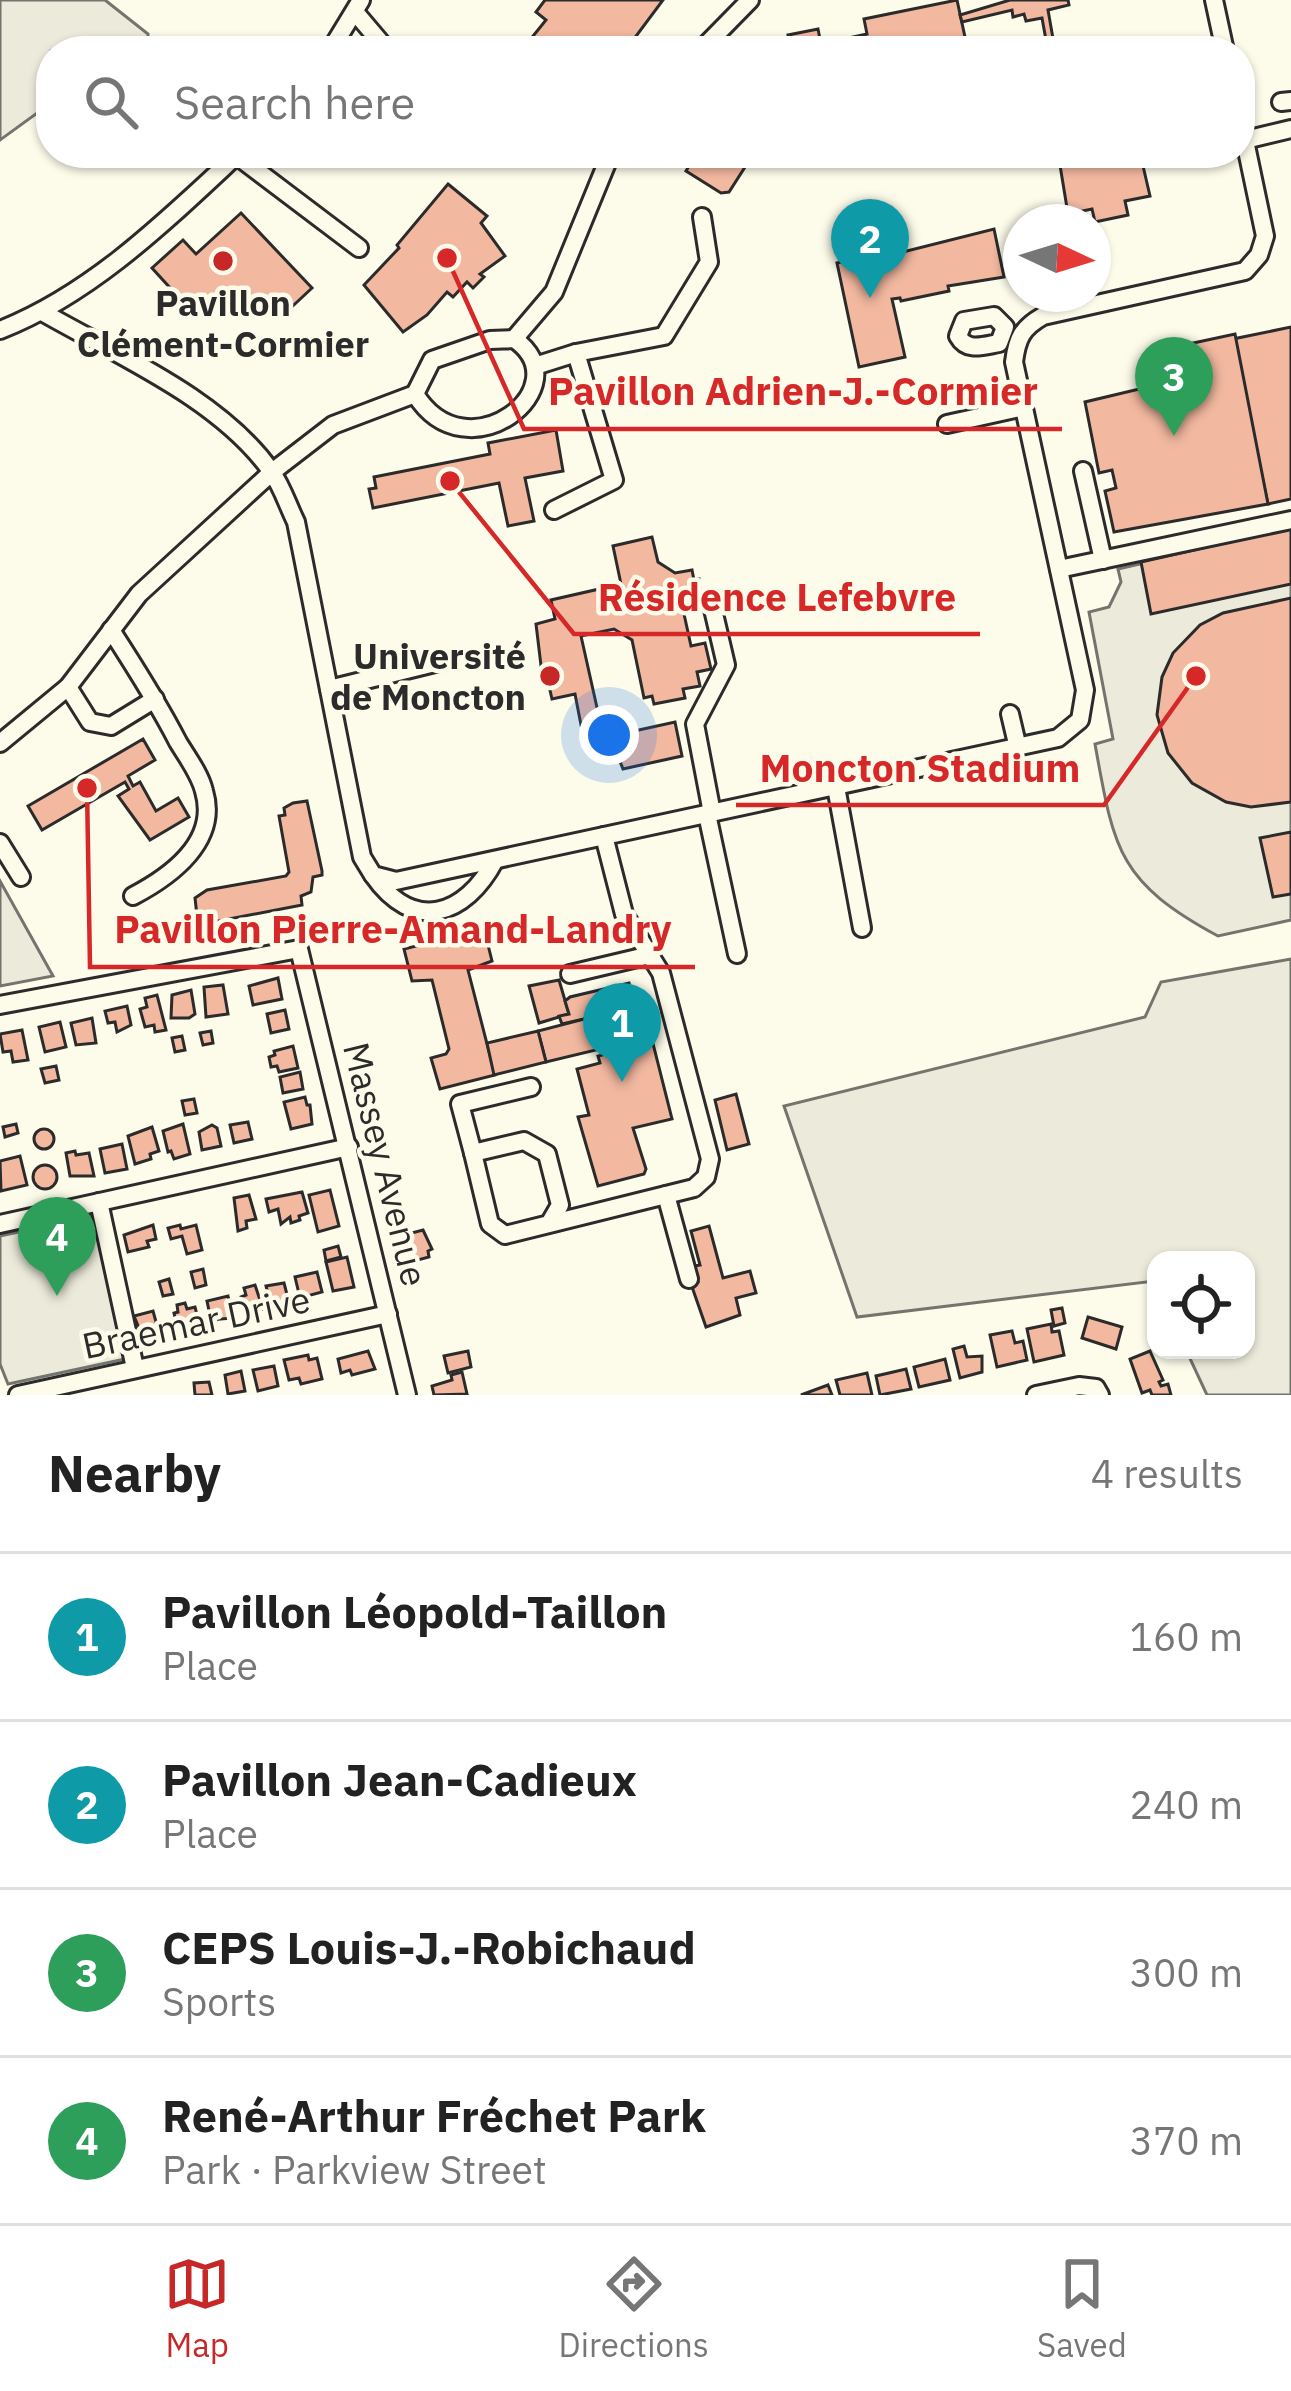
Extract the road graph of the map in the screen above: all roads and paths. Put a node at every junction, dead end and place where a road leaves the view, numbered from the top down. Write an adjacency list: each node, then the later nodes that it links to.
1 (750, 0): 6 (street)
2 (1214, 0): 7 (street)
3 (358, 6): 4 (street); 5 (street)
4 (339, 36)
5 (378, 36)
6 (715, 36)
7 (1222, 36)
8 (1291, 129): 9 (street)
9 (1255, 138)
10 (221, 168): 16 (street)
11 (255, 168): 15 (street)
12 (605, 168): 18 (street)
13 (1251, 168): 22 (street)
14 (702, 217): 19 (street)
15 (358, 248)
16 (44, 313): 17 (street); 25 (street)
17 (0, 330)
18 (514, 339): 20 (street); 21 (street)
19 (576, 353): 20 (street); 26 (street)
20 (536, 367): 21 (street)
21 (415, 394): 25 (street)
22 (1024, 406): 23 (street); 29 (street)
23 (947, 424)
24 (1083, 471): 28 (street)
25 (272, 472): 31 (street); 34 (street)
26 (554, 510)
27 (1291, 520): 28 (street)
28 (1103, 560): 29 (street)
29 (1059, 569): 38 (street)
30 (712, 605): 40 (street)
31 (111, 630): 33 (street); 35 (street)
32 (443, 661): 34 (street)
33 (68, 687): 35 (street); 37 (street)
34 (329, 689): 44 (street)
35 (155, 699): 46 (street)
36 (1010, 714): 38 (street)
37 (0, 743)
38 (1018, 748): 39 (street)
39 (836, 787): 40 (street); 47 (street)
40 (710, 814): 41 (street); 48 (street)
41 (604, 836): 43 (street); 49 (street)
42 (0, 843): 45 (street)
43 (495, 860): 44 (street); 44 (street)
44 (373, 874)
45 (21, 877)
46 (133, 896)
47 (862, 928)
48 (737, 954)
49 (650, 955): 50 (street); 55 (street)
50 (570, 974)
51 (0, 1005): 53 (street, Massey Avenue)
52 (531, 1087): 54 (street)
53 (349, 1147): 56 (street); 60 (street, Massey Avenue)
54 (472, 1153): 57 (street); 57 (street)
55 (666, 1195): 57 (street); 59 (street)
56 (98, 1202): 58 (street); 61 (street)
57 (549, 1223)
58 (0, 1224)
59 (689, 1279)
60 (388, 1314): 61 (street, Braemar Drive); 63 (street, Massey Avenue)
61 (135, 1368): 62 (street, Braemar Drive)
62 (18, 1395)
63 (407, 1395)
64 (1036, 1395): 65 (street)
65 (1100, 1395)

